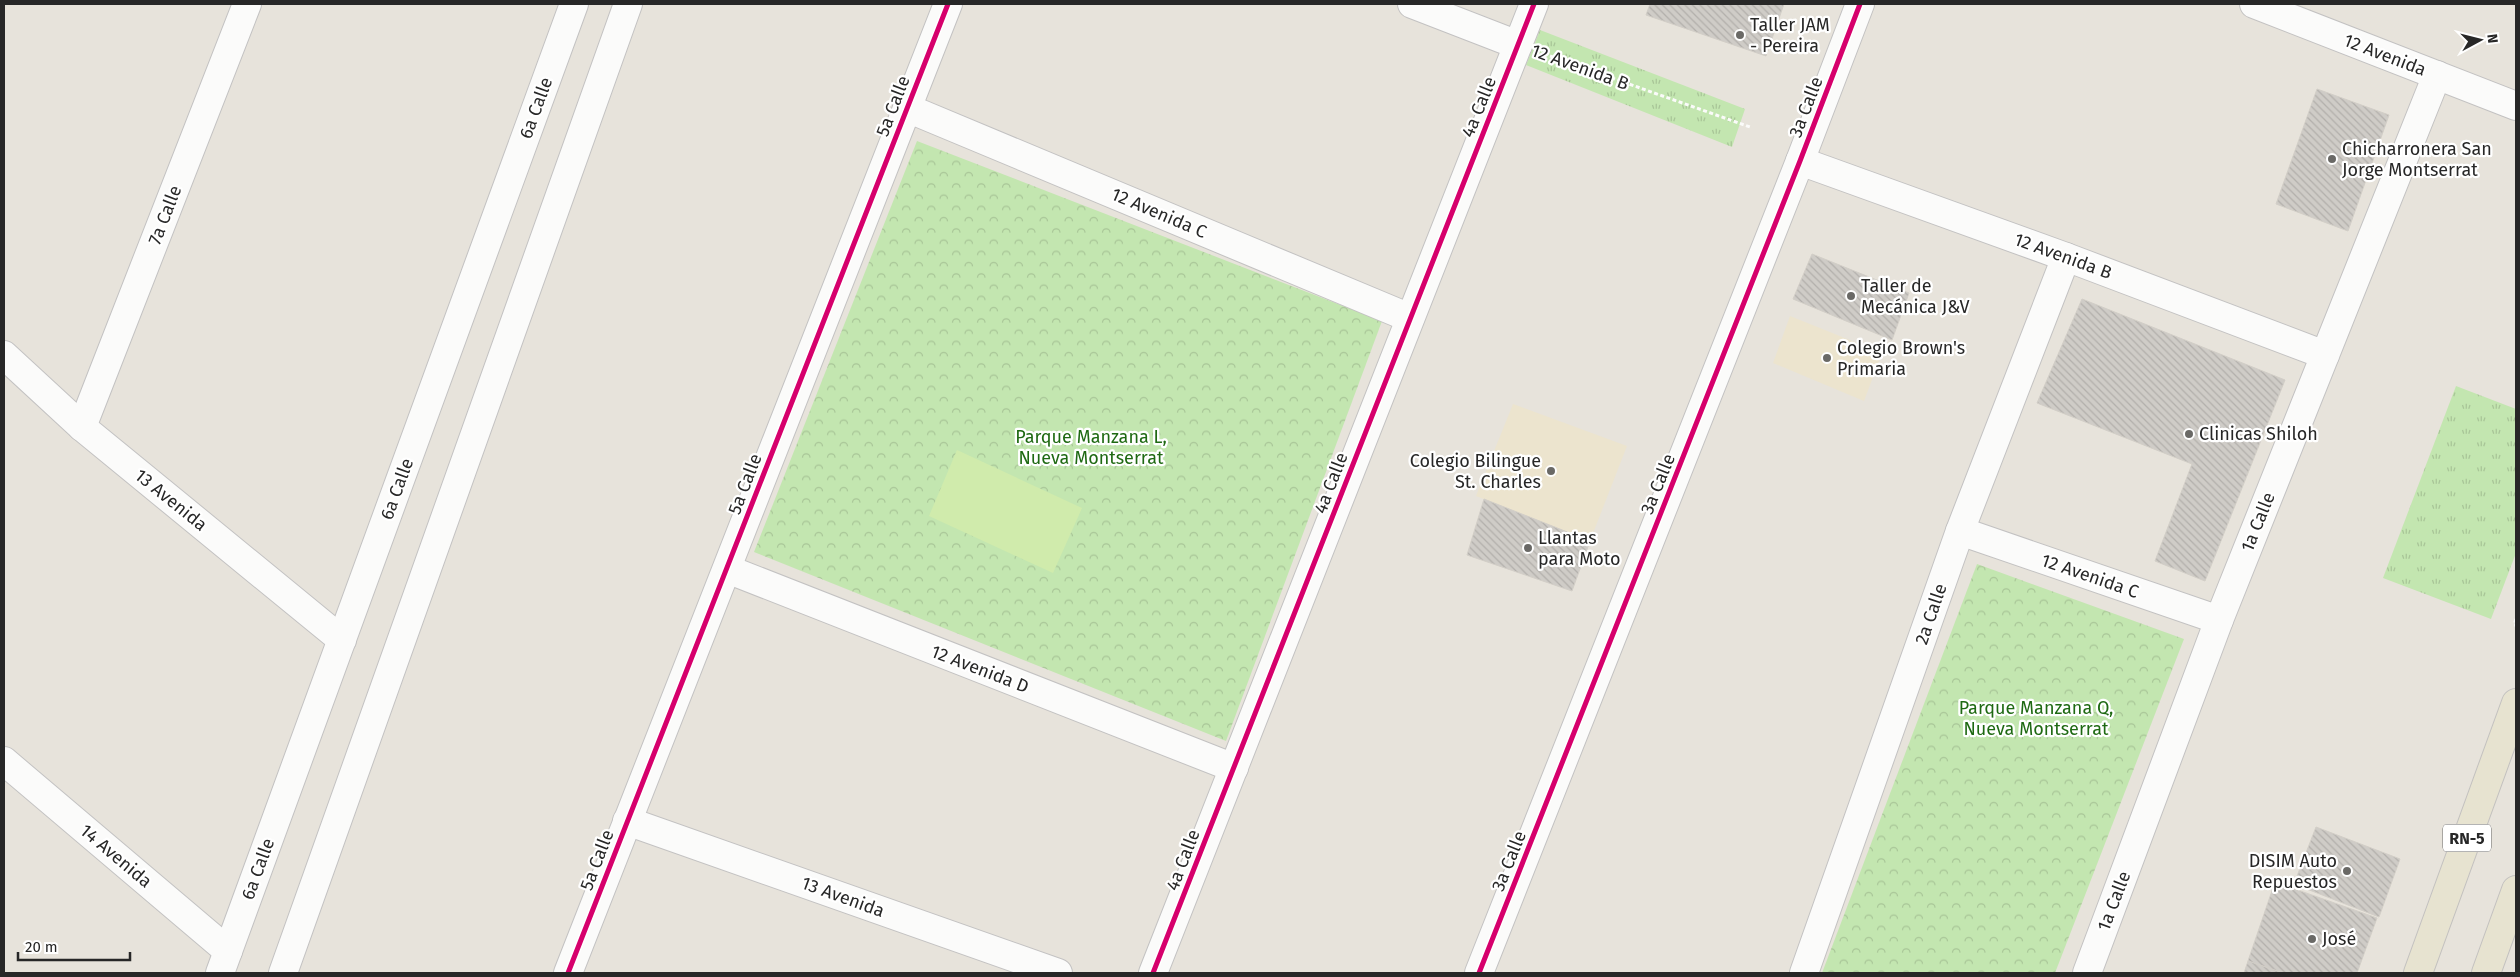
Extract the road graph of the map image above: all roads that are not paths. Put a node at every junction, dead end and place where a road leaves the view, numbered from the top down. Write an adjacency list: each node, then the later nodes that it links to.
1 (247, 4): 18 (street, 7a Calle)
2 (574, 4): 22 (street, 6a Calle)
3 (628, 4): 29 (street)
4 (948, 4): 12 (street, 5a Calle)
5 (1412, 4): 9 (street, 12 Avenida B)
6 (1534, 4): 9 (street, 4a Calle)
7 (1860, 4): 13 (street, 3a Calle)
8 (2254, 4): 10 (street, 12 Avenida)
9 (1518, 45): 15 (street, 4a Calle)
10 (2437, 75): 11 (street, 12 Avenida); 17 (street, 1a Calle)
11 (2516, 106)
12 (908, 108): 15 (street, 12 Avenida C); 20 (street, 5a Calle)
13 (1800, 161): 14 (street, 12 Avenida B); 33 (street, 3a Calle)
14 (2066, 257): 17 (street, 12 Avenida B); 19 (street, 2a Calle)
15 (1410, 318): 25 (street, 4a Calle)
16 (4, 355): 18 (street, 13 Avenida)
17 (2325, 355): 21 (street, 1a Calle)
18 (82, 427): 22 (street, 13 Avenida)
19 (1960, 531): 21 (street, 12 Avenida C); 34 (street, 2a Calle)
20 (726, 569): 25 (street, 12 Avenida D); 26 (street, 5a Calle)
21 (2219, 620): 35 (street, 1a Calle)
22 (342, 640): 28 (street, 6a Calle)
23 (2516, 703): 36 (main road, RN-5)
24 (4, 761): 28 (street, 14 Avenida)
25 (1234, 768): 32 (street, 4a Calle)
26 (627, 821): 30 (street, 5a Calle); 31 (street, 13 Avenida)
27 (2514, 901): 37 (main road)
28 (224, 962)
29 (283, 973)
30 (568, 973)
31 (1058, 973)
32 (1154, 973)
33 (1479, 973)
34 (1804, 973)
35 (2087, 973)
36 (2418, 973)
37 (2486, 973)

